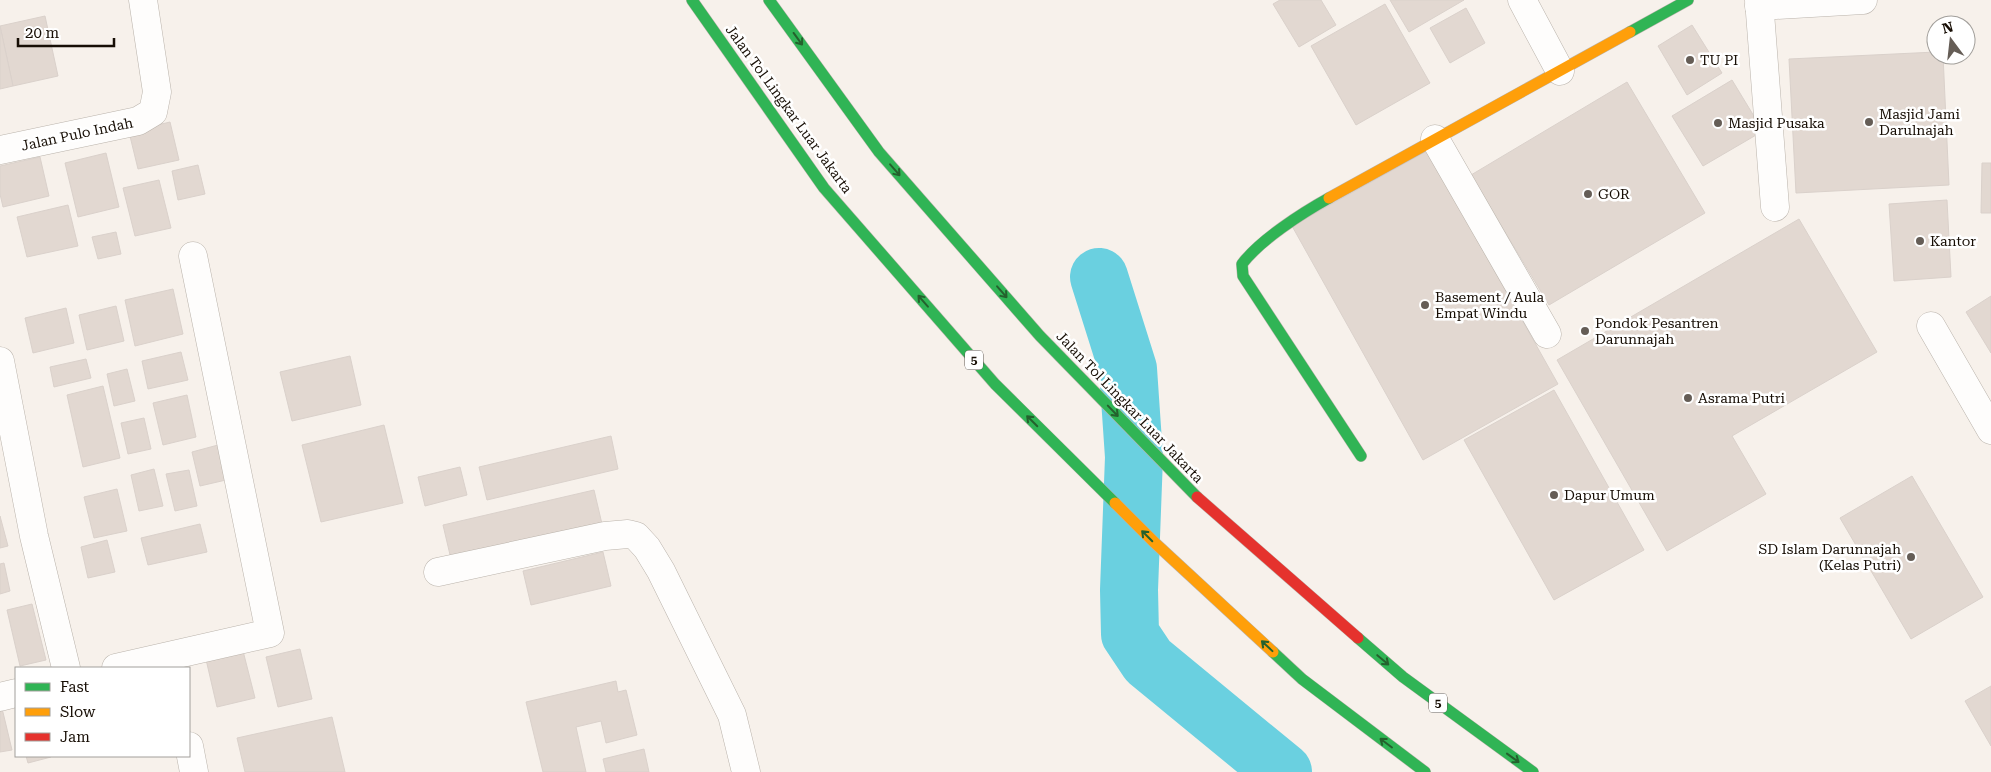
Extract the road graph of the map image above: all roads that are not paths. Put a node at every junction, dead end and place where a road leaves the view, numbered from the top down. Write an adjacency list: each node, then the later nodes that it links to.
1 (143, 0): 10 (street, Jalan Pulo Indah)
2 (692, 0): 28 (main road, Jalan Tol Lingkar Luar Jakarta / 5, one-way to 2)
3 (770, 0): 29 (main road, Jalan Tol Lingkar Luar Jakarta / 5, one-way to 29)
4 (1522, 0): 8 (street)
5 (1688, 0): 8 (main road)
6 (1863, 0): 7 (street)
7 (1759, 3): 11 (street)
8 (1560, 71): 9 (main road)
9 (1435, 139): 14 (street); 18 (main road)
10 (0, 150)
11 (1775, 206)
12 (193, 256): 20 (street)
13 (1930, 326): 17 (street)
14 (1547, 334)
15 (0, 361): 16 (street)
16 (3, 391): 21 (street)
17 (1991, 430)
18 (1361, 456)
19 (438, 572): 27 (street)
20 (170, 662): 22 (street)
21 (66, 667)
22 (125, 667)
23 (15, 693): 24 (street)
24 (0, 697)
25 (190, 751): 26 (street)
26 (194, 772)
27 (746, 772)
28 (1425, 772)
29 (1533, 772)

